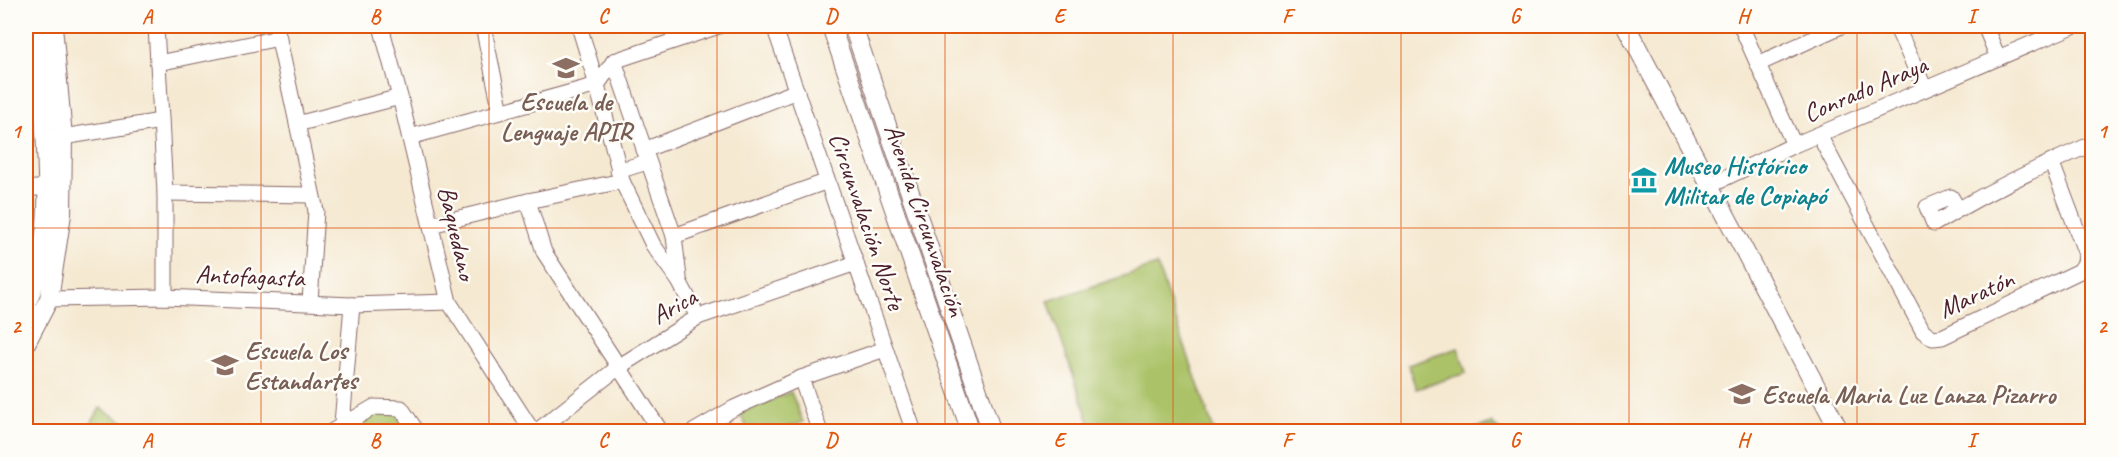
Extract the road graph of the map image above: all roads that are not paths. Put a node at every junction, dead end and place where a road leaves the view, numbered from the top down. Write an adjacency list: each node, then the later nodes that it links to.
1 (39, 26): 40 (main road)
2 (54, 26): 31 (main road)
3 (156, 26): 21 (street)
4 (381, 26): 26 (street, Baquedano)
5 (483, 26): 27 (street)
6 (579, 26): 23 (street)
7 (720, 26): 18 (street)
8 (774, 26): 25 (street, Circunvalación Norte)
9 (831, 26): 68 (main road, Avenida Circunvalación)
10 (853, 26): 69 (main road, Avenida Circunvalación)
11 (1626, 26): 39 (main road)
12 (1741, 26): 22 (street)
13 (1840, 26): 22 (street)
14 (1896, 26): 24 (street)
15 (1985, 26): 19 (street)
16 (2073, 26): 19 (street, Conrado Araya)
17 (277, 32): 21 (street); 29 (street)
18 (683, 32): 20 (street)
19 (1998, 58): 24 (street, Conrado Araya)
20 (614, 61): 23 (street); 35 (street)
21 (158, 63): 28 (street)
22 (1758, 64): 34 (street)
23 (597, 85): 27 (street); 37 (street)
24 (1924, 89): 30 (street, Conrado Araya)
25 (797, 91): 35 (street); 38 (street, Circunvalación Norte)
26 (400, 97): 29 (street); 32 (street, Baquedano)
27 (501, 112): 32 (street)
28 (161, 121): 31 (street); 42 (street)
29 (297, 124): 43 (street)
30 (1819, 135): 34 (street, Conrado Araya); 36 (street, Maratón)
31 (63, 137): 40 (main road)
32 (410, 137): 46 (street, Baquedano)
33 (2092, 144): 36 (street)
34 (1794, 145): 39 (street, Conrado Araya)
35 (646, 156): 37 (street); 47 (street)
36 (2051, 161): 45 (street)
37 (620, 176): 44 (street); 49 (street)
38 (828, 181): 47 (street); 48 (street, Circunvalación Norte)
39 (1710, 185): 70 (main road)
40 (56, 186): 41 (street); 51 (main road); 54 (main road)
41 (26, 189)
42 (165, 193): 43 (street); 50 (street)
43 (312, 195): 52 (street)
44 (528, 201): 46 (street); 59 (street)
45 (1958, 209)
46 (430, 225): 53 (street, Baquedano)
47 (674, 236): 49 (street)
48 (856, 263): 56 (street, Arica); 58 (street, Circunvalación Norte)
49 (679, 281): 56 (street)
50 (165, 297): 51 (street, Antofagasta); 52 (street, Antofagasta)
51 (49, 299): 57 (main road)
52 (310, 302): 55 (street, Antofagasta)
53 (449, 302): 55 (street, Antofagasta); 63 (street, Baquedano)
54 (26, 305)
55 (352, 305): 61 (street)
56 (698, 317): 59 (street, Arica)
57 (26, 343)
58 (885, 349): 60 (street); 67 (street, Circunvalación Norte)
59 (620, 366): 63 (street, Arica); 64 (street)
60 (801, 378): 65 (street); 66 (street)
61 (340, 429): 62 (street)
62 (417, 432)
63 (534, 432)
64 (661, 432)
65 (693, 432)
66 (820, 432)
67 (914, 432)
68 (971, 432)
69 (992, 432)
70 (1840, 432)

